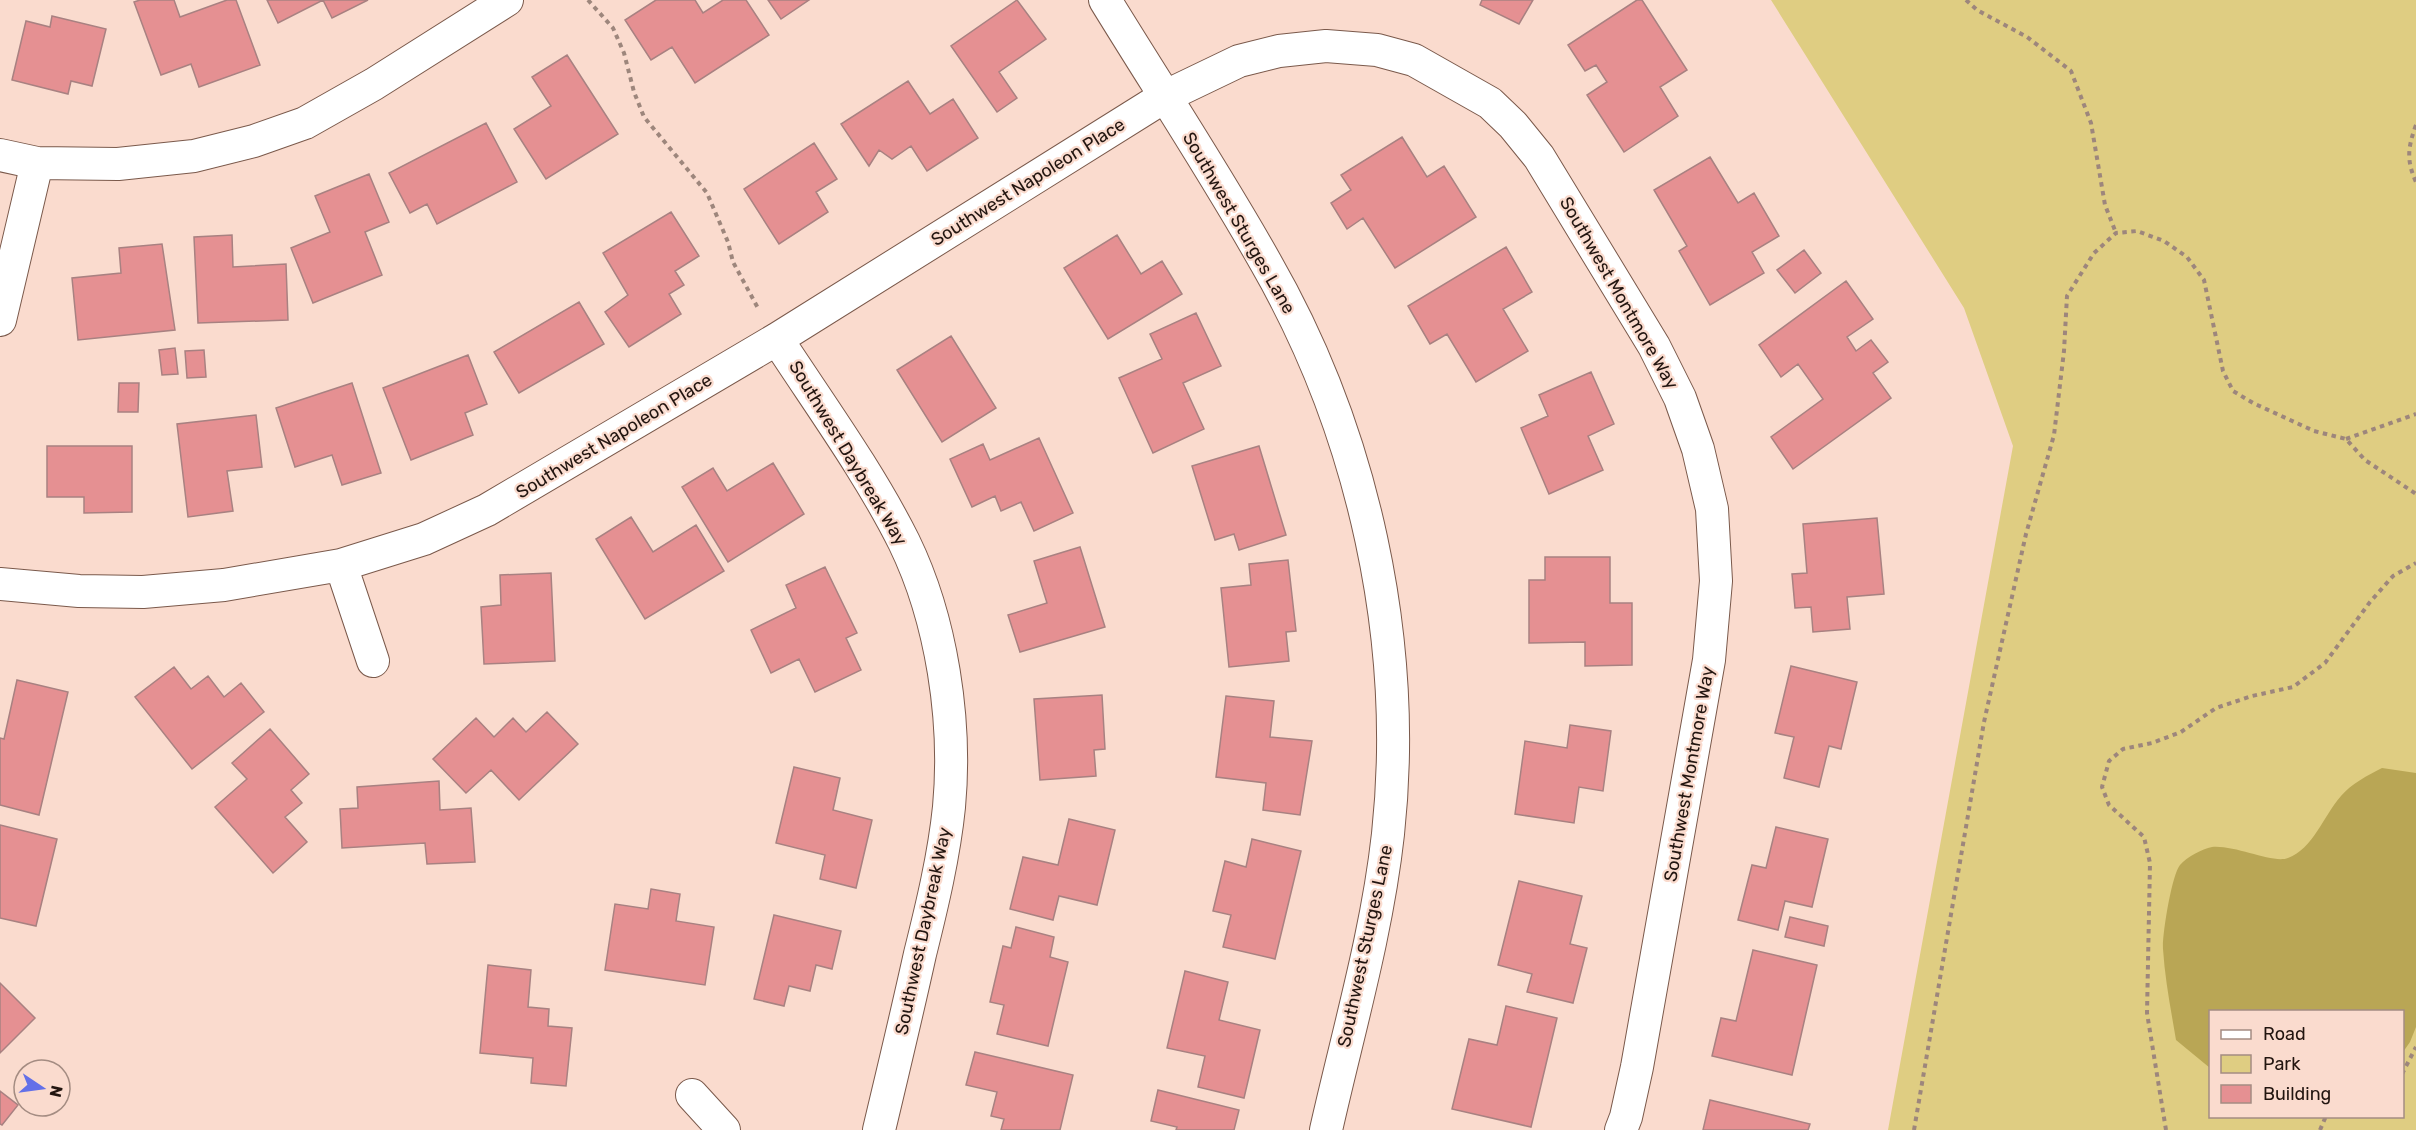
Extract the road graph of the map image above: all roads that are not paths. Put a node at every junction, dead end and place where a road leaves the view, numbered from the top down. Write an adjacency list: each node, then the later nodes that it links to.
1 (507, 0): 5 (street)
2 (1105, 0): 3 (street, Southwest Sturges Lane)
3 (1164, 97): 7 (street, Southwest Napoleon Place); 14 (street, Southwest Sturges Lane); 15 (street, Southwest Montmore Way)
4 (0, 155): 5 (street)
5 (37, 163): 6 (street)
6 (0, 320)
7 (777, 339): 8 (street, Southwest Napoleon Place); 13 (street, Southwest Daybreak Way)
8 (341, 565): 9 (street, Southwest Napoleon Place); 10 (street)
9 (0, 584)
10 (372, 661)
11 (692, 1095): 12 (street)
12 (724, 1130)
13 (879, 1130)
14 (1326, 1130)
15 (1621, 1130)

